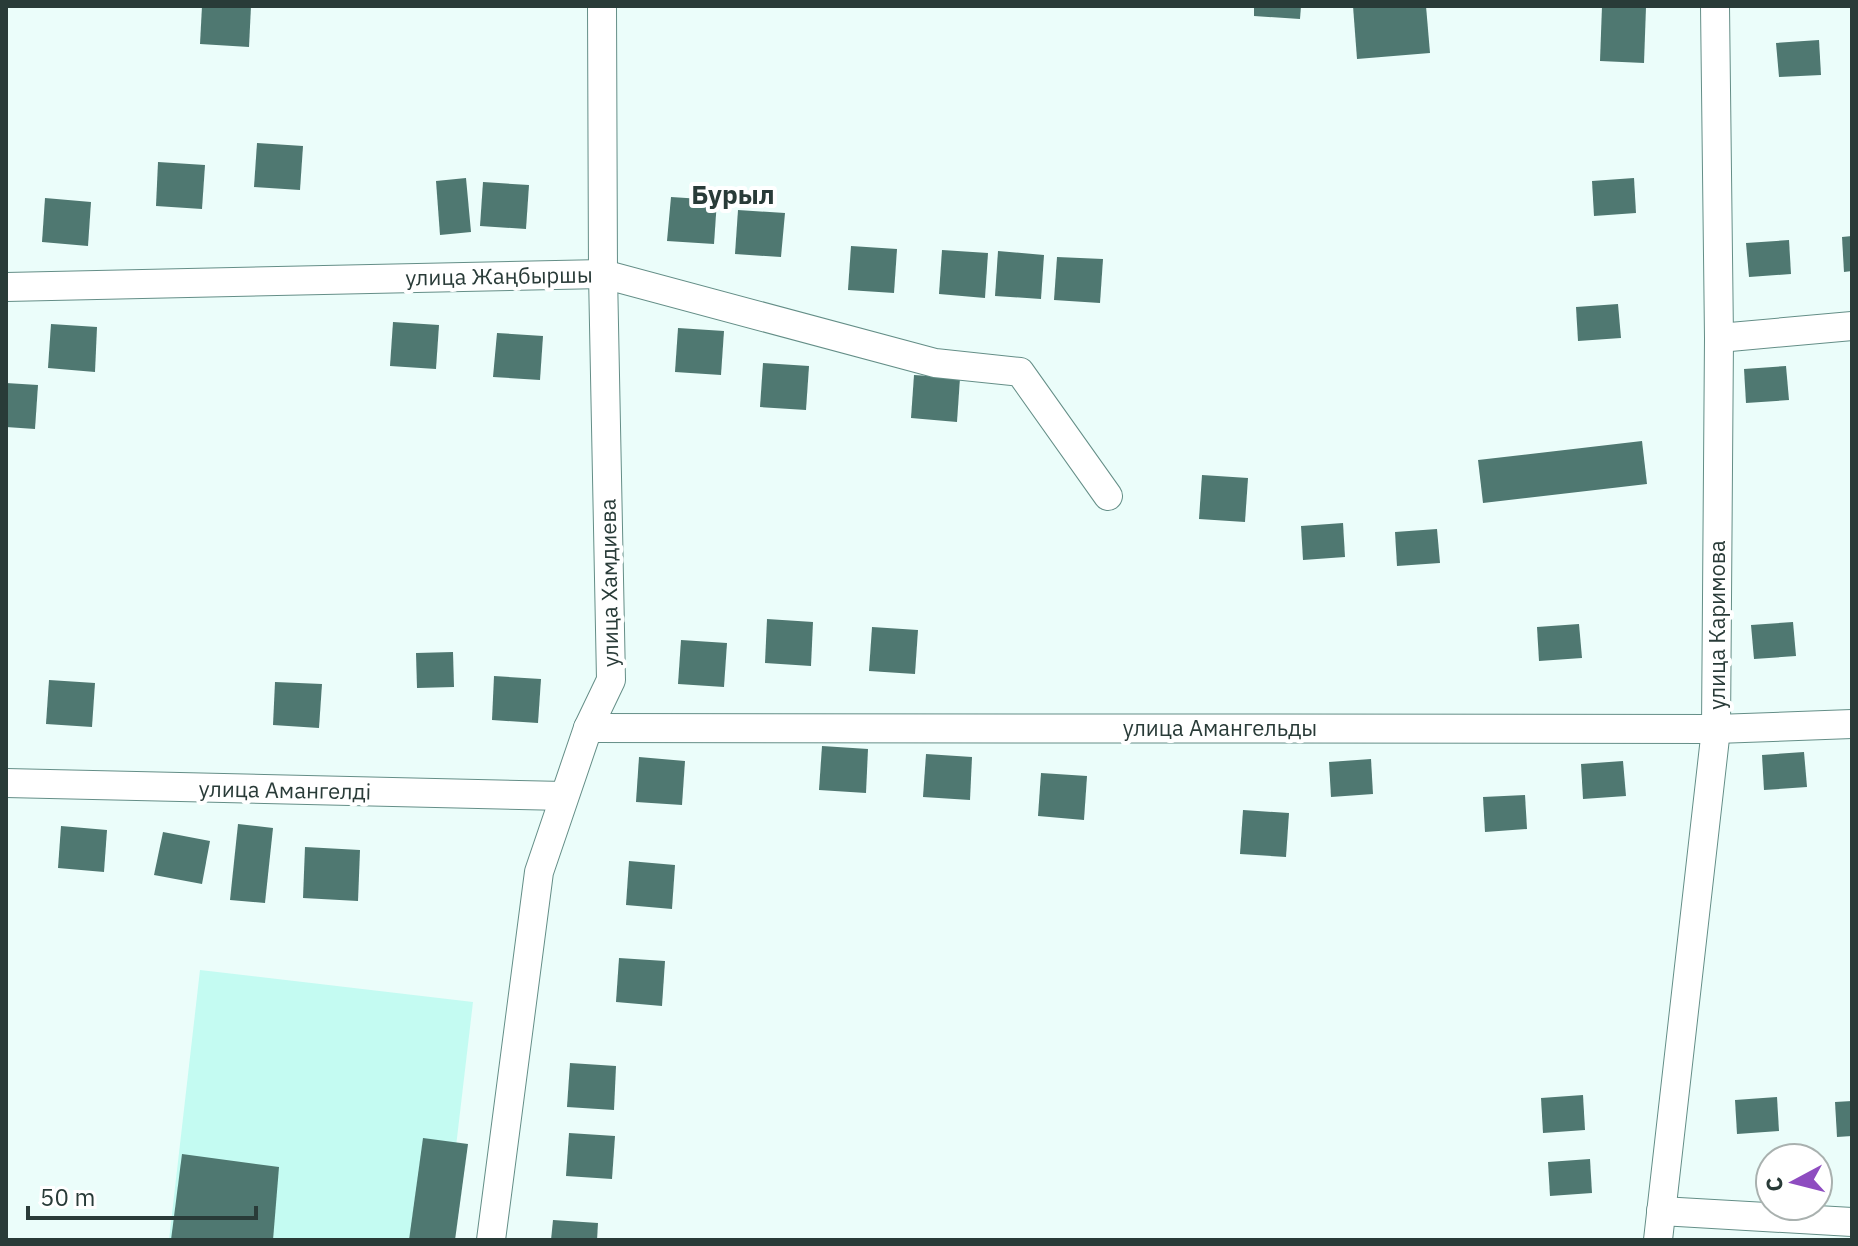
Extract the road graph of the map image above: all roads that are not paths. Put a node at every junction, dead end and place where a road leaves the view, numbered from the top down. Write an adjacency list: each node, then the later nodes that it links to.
1 (602, 6): 3 (street, улица Хамдиева)
2 (1715, 6): 6 (street, улица Каримова)
3 (603, 274): 4 (street, улица Жаңбыршы); 7 (street, улица Жаңбыршы); 9 (street, улица Хамдиева)
4 (6, 287)
5 (1852, 326): 6 (street)
6 (1719, 338): 10 (street, улица Каримова)
7 (1108, 496)
8 (1852, 724): 10 (street, улица Амангельды)
9 (588, 728): 10 (street, улица Амангельды); 12 (street, улица Хамдиева)
10 (1716, 729): 13 (street, улица Каримова)
11 (6, 783): 12 (street, улица Амангелді)
12 (564, 796): 15 (street, улица Хамдиева)
13 (1661, 1211): 14 (street); 16 (street, улица Каримова)
14 (1852, 1222)
15 (491, 1240)
16 (1658, 1240)

